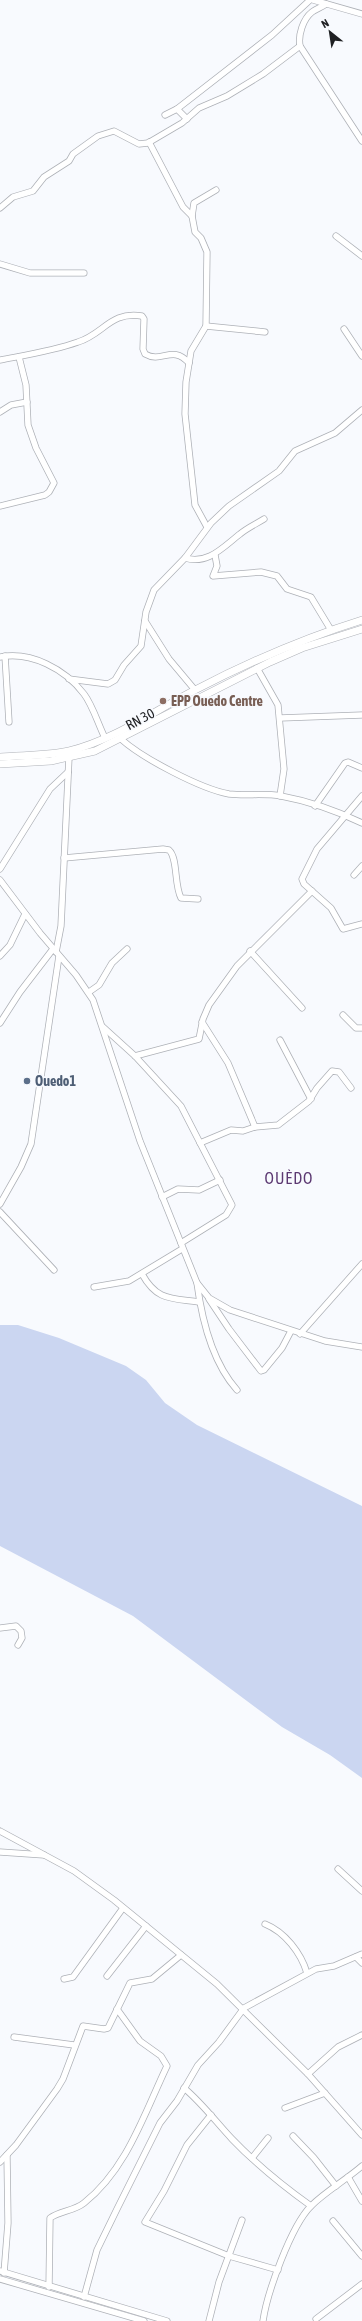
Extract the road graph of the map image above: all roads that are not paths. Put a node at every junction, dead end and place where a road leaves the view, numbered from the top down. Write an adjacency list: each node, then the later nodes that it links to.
1 (312, 0): 2 (street); 4 (street)
2 (326, 4): 3 (street); 5 (street)
3 (312, 12): 4 (street); 6 (street)
4 (297, 14): 7 (street)
5 (362, 14)
6 (300, 46): 9 (street); 10 (street)
7 (177, 109): 8 (street); 9 (street)
8 (165, 115)
9 (187, 119): 11 (street)
10 (362, 141)
11 (149, 142): 13 (street); 14 (street)
12 (216, 190): 14 (street)
13 (0, 208)
14 (192, 216): 19 (street)
15 (336, 236): 16 (street)
16 (362, 256)
17 (0, 264): 18 (street)
18 (84, 273)
19 (206, 326): 21 (street); 25 (street)
20 (344, 329): 22 (street)
21 (265, 332)
22 (362, 356)
23 (19, 357): 24 (street); 25 (street); 26 (street)
24 (0, 360)
25 (188, 363): 31 (street)
26 (27, 402): 28 (street); 29 (street)
27 (362, 410): 31 (street)
28 (0, 412)
29 (0, 506)
30 (264, 519): 32 (street)
31 (207, 528): 33 (street)
32 (215, 555): 33 (street); 37 (street)
33 (185, 558): 35 (street)
34 (362, 620): 37 (main road, RN 30 / RN 30)
35 (145, 621): 40 (street); 41 (street)
36 (362, 629): 39 (main road, RN 30)
37 (331, 630): 41 (main road, RN 30 / RN 30)
38 (2, 656): 40 (street); 44 (street)
39 (257, 668): 43 (street); 46 (main road, RN 30)
40 (69, 679): 45 (street)
41 (195, 690): 45 (main road, RN 30 / RN 30)
42 (362, 715): 43 (street)
43 (280, 718): 52 (street)
44 (9, 722)
45 (105, 738): 47 (main road, RN 30 / RN 30)
46 (122, 739): 48 (main road, RN 30); 52 (street)
47 (0, 757)
48 (69, 757): 49 (main road, RN 30); 51 (street)
49 (0, 764)
50 (362, 768): 54 (street)
51 (68, 772): 57 (street); 59 (street)
52 (280, 796): 54 (street)
53 (362, 796): 55 (street)
54 (315, 806): 55 (street)
55 (345, 815): 56 (street); 62 (street)
56 (362, 823)
57 (64, 858): 63 (street); 68 (street)
58 (362, 866): 60 (street)
59 (0, 869)
60 (354, 875)
61 (0, 880): 64 (street)
62 (312, 892): 65 (street); 67 (street)
63 (198, 899)
64 (26, 914): 68 (street); 69 (street)
65 (362, 924)
66 (127, 949): 70 (street)
67 (250, 951): 71 (street); 74 (street)
68 (56, 952): 70 (street); 73 (street); 85 (street)
69 (0, 956)
70 (88, 992): 75 (street)
71 (302, 1008)
72 (343, 1015): 76 (street)
73 (0, 1022)
74 (202, 1022): 78 (street); 81 (street)
75 (102, 1026): 78 (street); 84 (street)
76 (362, 1028)
77 (280, 1040): 80 (street)
78 (135, 1056): 82 (street)
79 (352, 1088): 80 (street)
80 (311, 1099): 81 (street)
81 (254, 1127): 82 (street)
82 (200, 1143): 83 (street)
83 (220, 1180): 84 (street); 87 (street)
84 (162, 1197): 87 (street)
85 (1, 1200)
86 (0, 1212): 89 (street)
87 (182, 1246): 90 (street); 91 (street)
88 (362, 1264): 96 (street)
89 (54, 1270)
90 (142, 1274): 92 (street); 94 (street)
91 (197, 1283): 93 (street); 94 (street)
92 (94, 1288)
93 (208, 1298): 95 (street); 95 (street)
94 (199, 1302): 98 (street)
95 (291, 1331): 96 (street)
96 (300, 1334): 97 (street)
97 (362, 1347)
98 (237, 1390)
99 (0, 1628): 100 (street)
100 (18, 1645)
101 (0, 1831): 103 (street)
102 (0, 1852): 103 (street)
103 (47, 1855): 106 (street)
104 (338, 1869): 105 (street)
105 (362, 1891)
106 (123, 1908): 108 (street); 114 (street)
107 (265, 1924): 112 (street)
108 (146, 1926): 109 (street); 113 (street)
109 (180, 1955): 115 (street); 116 (street)
110 (359, 1955): 111 (street); 112 (street)
111 (362, 1963)
112 (307, 1973): 115 (street)
113 (107, 1976)
114 (64, 1979)
115 (244, 2008): 120 (street); 121 (street)
116 (117, 2009): 119 (street); 144 (street)
117 (362, 2035): 120 (street)
118 (14, 2037): 119 (street)
119 (74, 2044): 128 (street)
120 (308, 2074): 122 (street)
121 (184, 2088): 124 (street); 145 (street)
122 (325, 2093): 123 (street); 125 (street)
123 (285, 2108)
124 (211, 2115): 129 (street); 138 (street)
125 (362, 2135)
126 (293, 2136): 133 (street)
127 (268, 2138): 129 (street)
128 (8, 2155): 130 (street); 141 (street)
129 (252, 2158): 135 (street)
130 (0, 2162)
131 (362, 2166): 132 (street)
132 (348, 2177): 133 (street); 134 (street)
133 (336, 2186): 135 (street)
134 (362, 2201)
135 (311, 2206): 140 (street)
136 (242, 2220): 138 (street)
137 (333, 2221): 139 (street)
138 (229, 2256): 140 (street); 149 (street)
139 (362, 2256)
140 (278, 2270): 150 (street)
141 (2, 2272): 144 (street)
142 (0, 2279): 147 (street)
143 (362, 2284): 146 (street)
144 (49, 2288): 145 (street)
145 (84, 2297): 148 (street)
146 (316, 2319)
147 (144, 2321)
148 (167, 2321)
149 (209, 2321)
150 (263, 2321)

